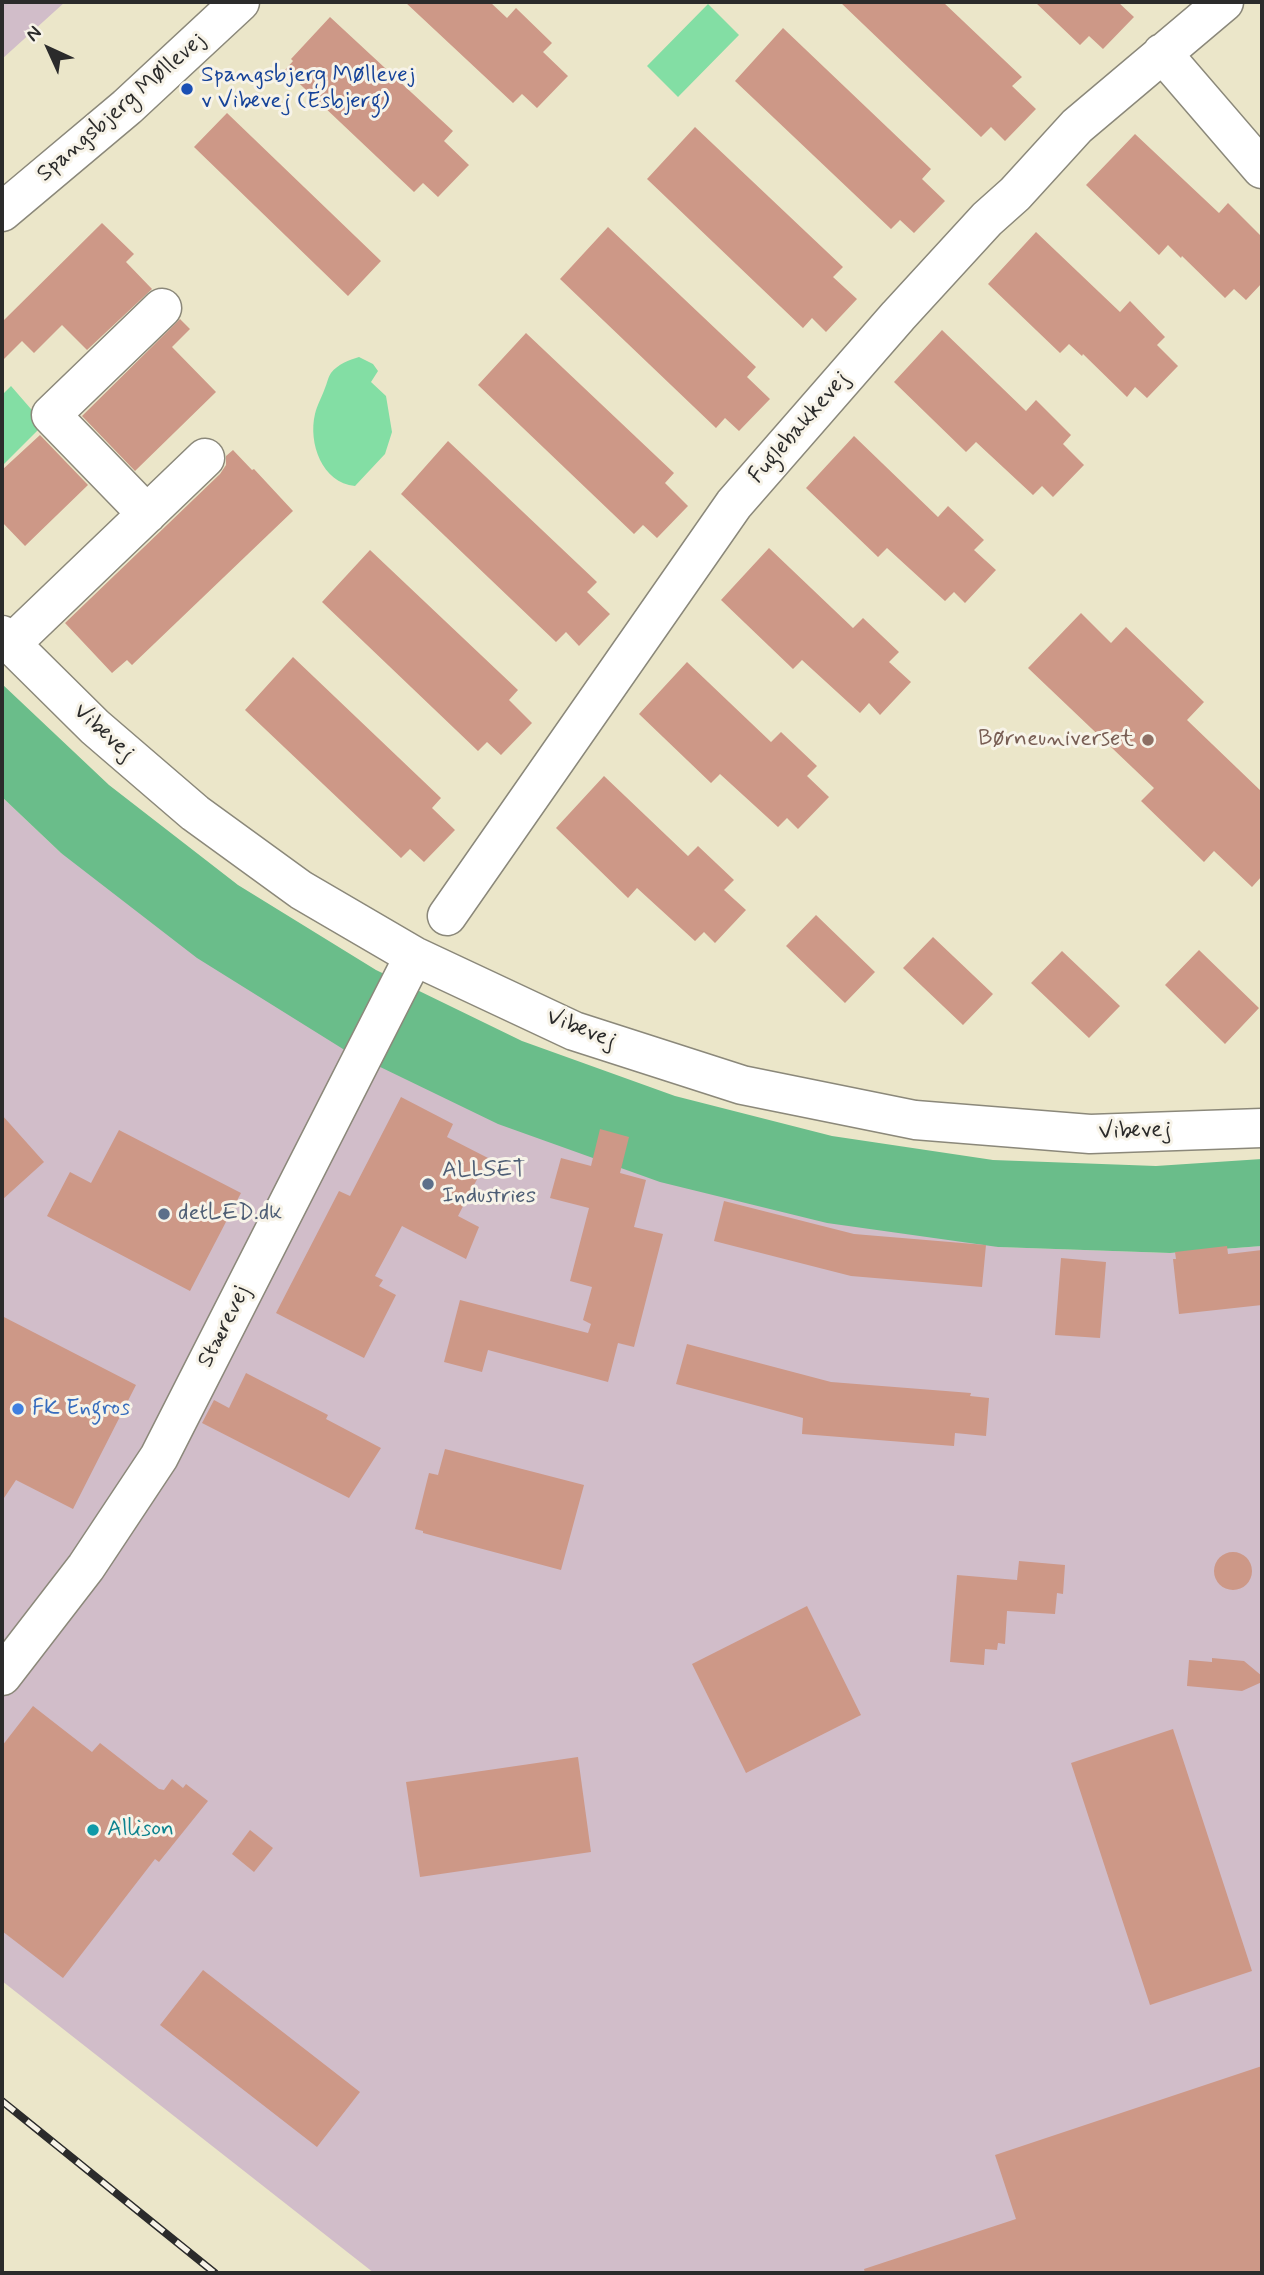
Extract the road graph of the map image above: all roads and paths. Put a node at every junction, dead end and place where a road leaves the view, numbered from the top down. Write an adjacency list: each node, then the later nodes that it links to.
1 (240, 2): 5 (street, Spangsbjerg Møllevej)
2 (1224, 2): 3 (street, Fuglebakkevej)
3 (1162, 53): 4 (street); 10 (street, Fuglebakkevej)
4 (1262, 169)
5 (2, 212)
6 (162, 308): 8 (street)
7 (205, 458): 8 (street, Vibevej)
8 (147, 514): 9 (street, Vibevej)
9 (6, 640): 11 (street, Vibevej)
10 (447, 916)
11 (414, 957): 12 (street, Vibevej); 13 (street, Stærevej)
12 (1262, 1128)
13 (2, 1676)

